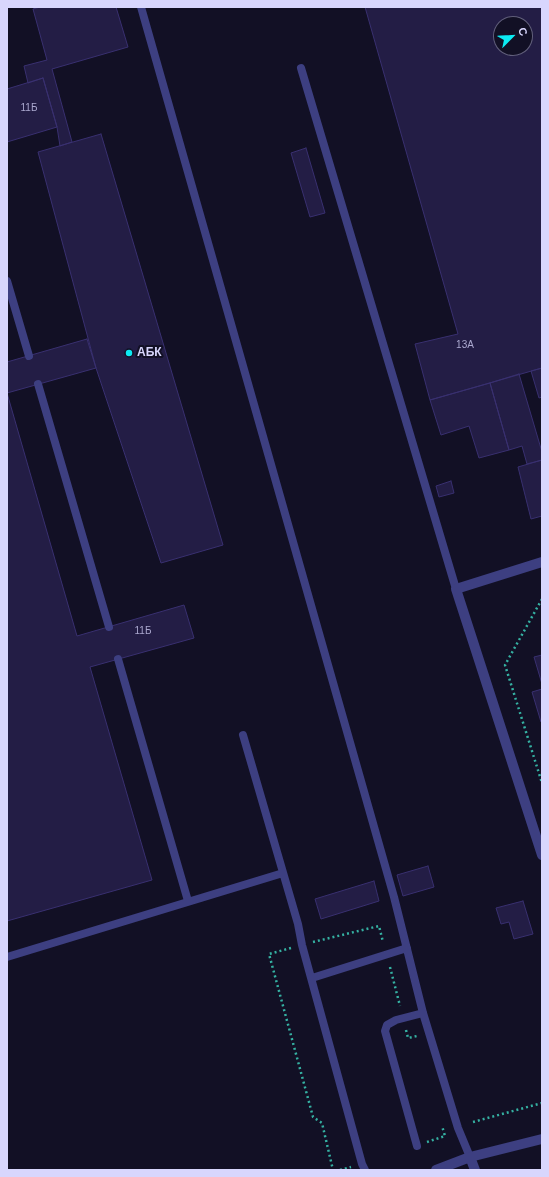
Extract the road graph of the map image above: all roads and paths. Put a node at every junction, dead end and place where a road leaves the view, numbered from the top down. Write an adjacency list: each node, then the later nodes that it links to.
1 (141, 7): 17 (lane)
2 (301, 68): 7 (lane)
3 (7, 281): 4 (lane)
4 (29, 356)
5 (38, 384): 9 (lane)
6 (542, 562): 7 (street)
7 (456, 589): 13 (street)
8 (542, 599): 12 (path)
9 (109, 626)
10 (118, 659): 15 (lane)
11 (243, 735): 14 (lane)
12 (542, 783)
13 (542, 855)
14 (283, 873): 15 (lane); 16 (lane)
15 (188, 901): 19 (lane)
16 (302, 945): 18 (path); 20 (lane); 30 (path)
17 (407, 948): 18 (lane); 21 (lane)
18 (387, 955): 20 (lane); 22 (path)
19 (7, 957)
20 (312, 978): 31 (lane)
21 (423, 1013): 22 (lane); 29 (lane)
22 (403, 1018): 23 (path); 28 (lane)
23 (419, 1043)
24 (542, 1102): 26 (path)
25 (441, 1122): 28 (path)
26 (473, 1122)
27 (542, 1139): 29 (street)
28 (417, 1146)
29 (470, 1157): 32 (street); 33 (street); 34 (street)
30 (333, 1170)
31 (365, 1170)
32 (436, 1170)
33 (468, 1170)
34 (475, 1170)

